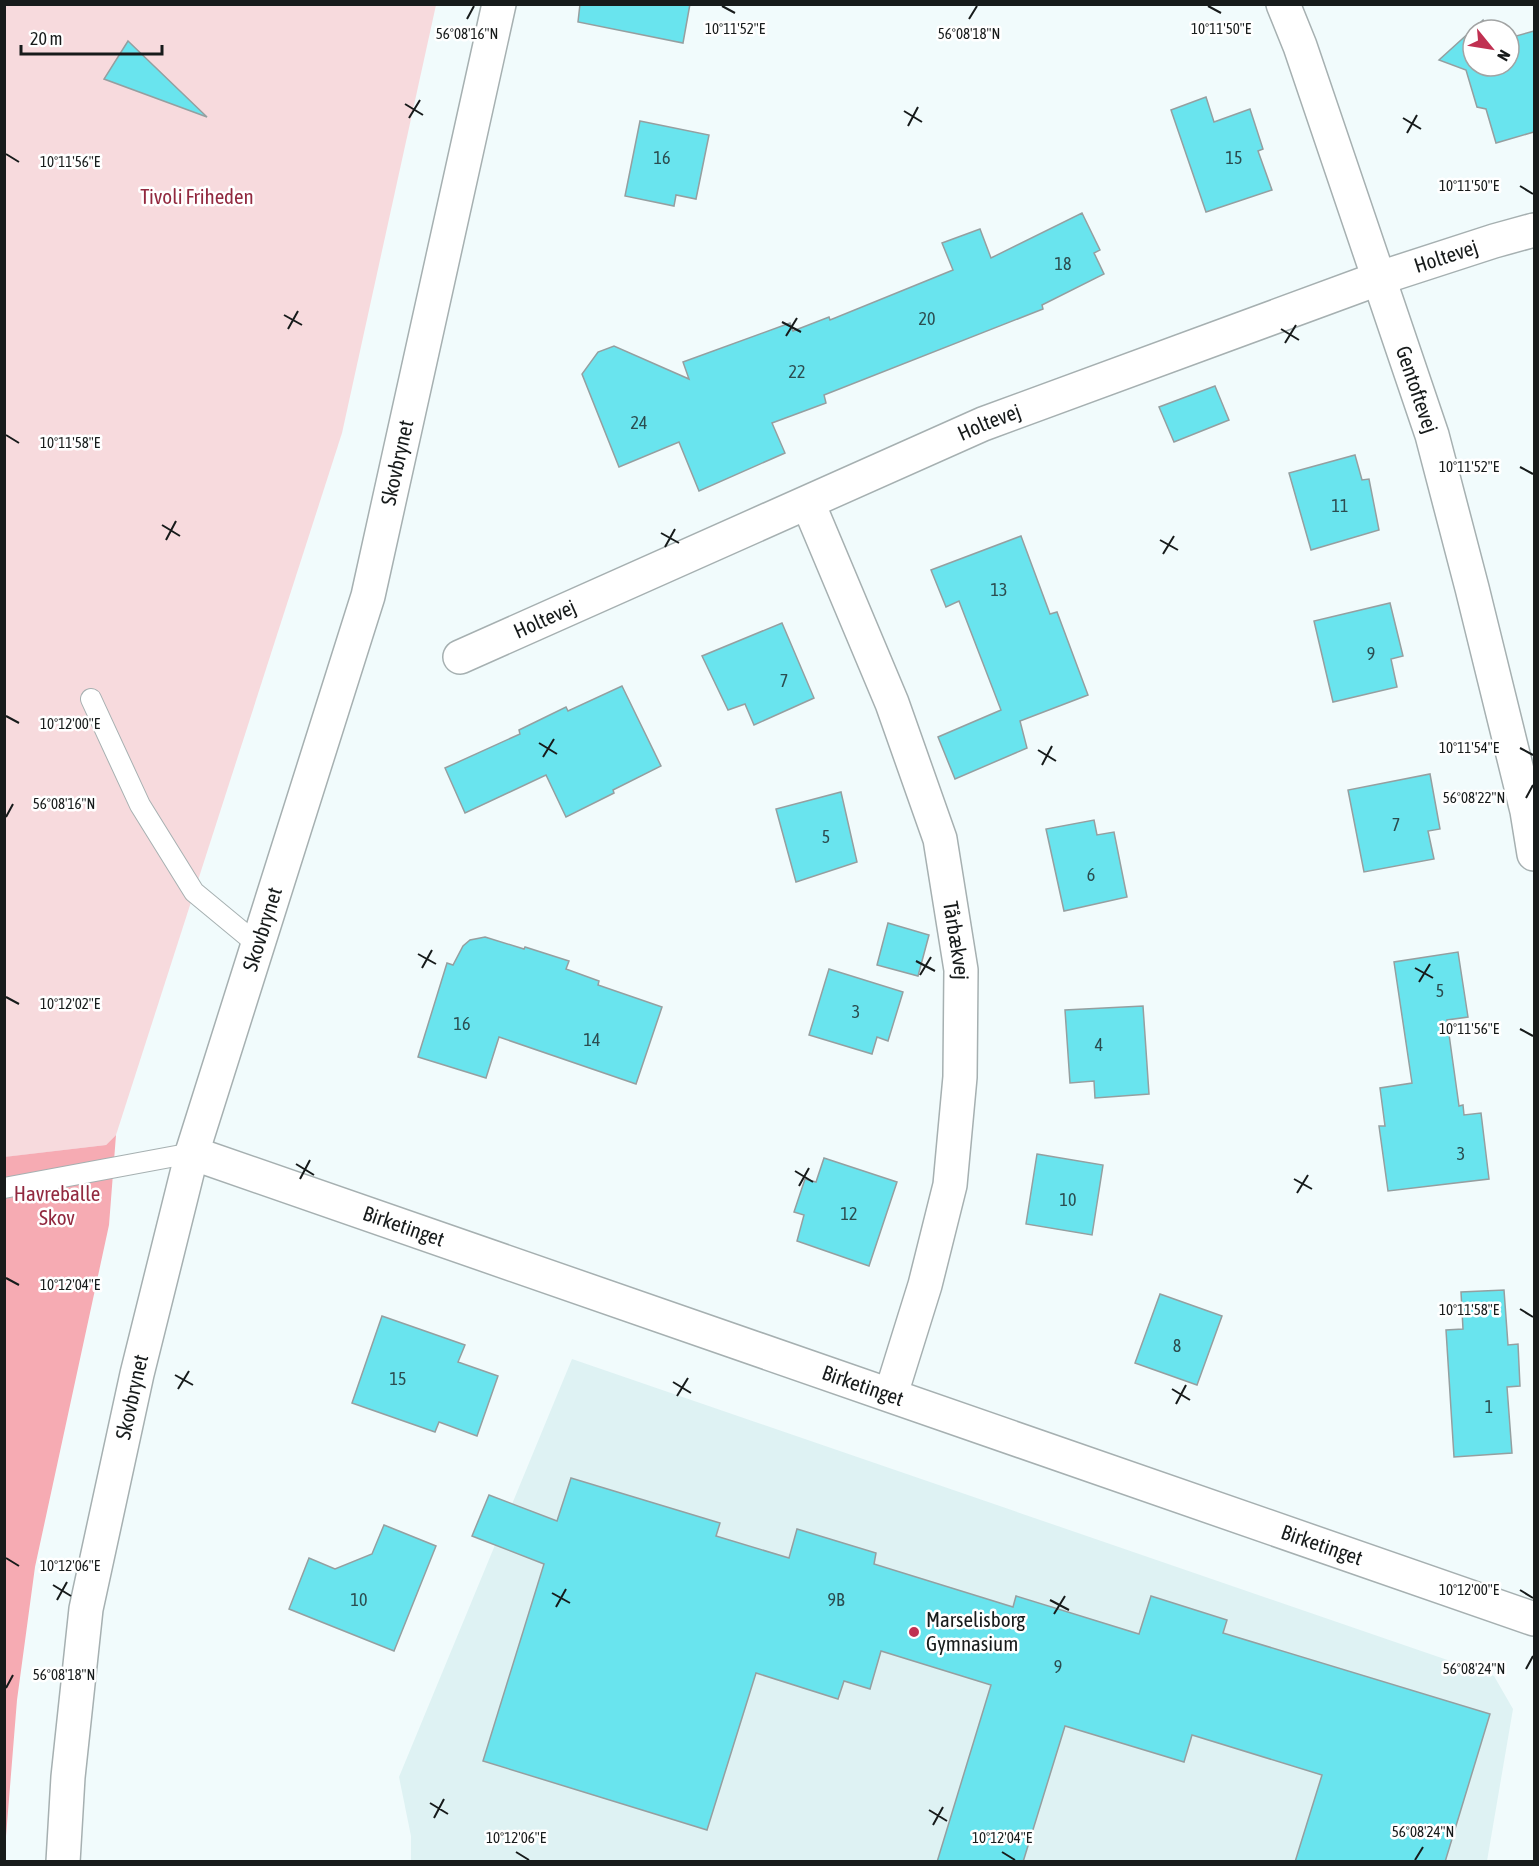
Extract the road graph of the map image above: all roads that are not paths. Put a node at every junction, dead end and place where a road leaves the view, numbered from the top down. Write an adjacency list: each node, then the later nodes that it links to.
1 (499, 4): 9 (street, Skovbrynet)
2 (1283, 4): 4 (street, Gentoftevej)
3 (1534, 230): 4 (street, Holtevej)
4 (1380, 278): 5 (street, Holtevej); 8 (street, Gentoftevej)
5 (808, 502): 6 (street, Holtevej); 12 (street, Tårbækvej)
6 (460, 657)
7 (91, 699): 9 (lane)
8 (1534, 854)
9 (258, 945): 10 (street, Skovbrynet)
10 (192, 1153): 11 (lane); 12 (street, Birketinget); 14 (street, Skovbrynet)
11 (4, 1188)
12 (891, 1394): 13 (street, Birketinget)
13 (1534, 1619)
14 (63, 1862)

